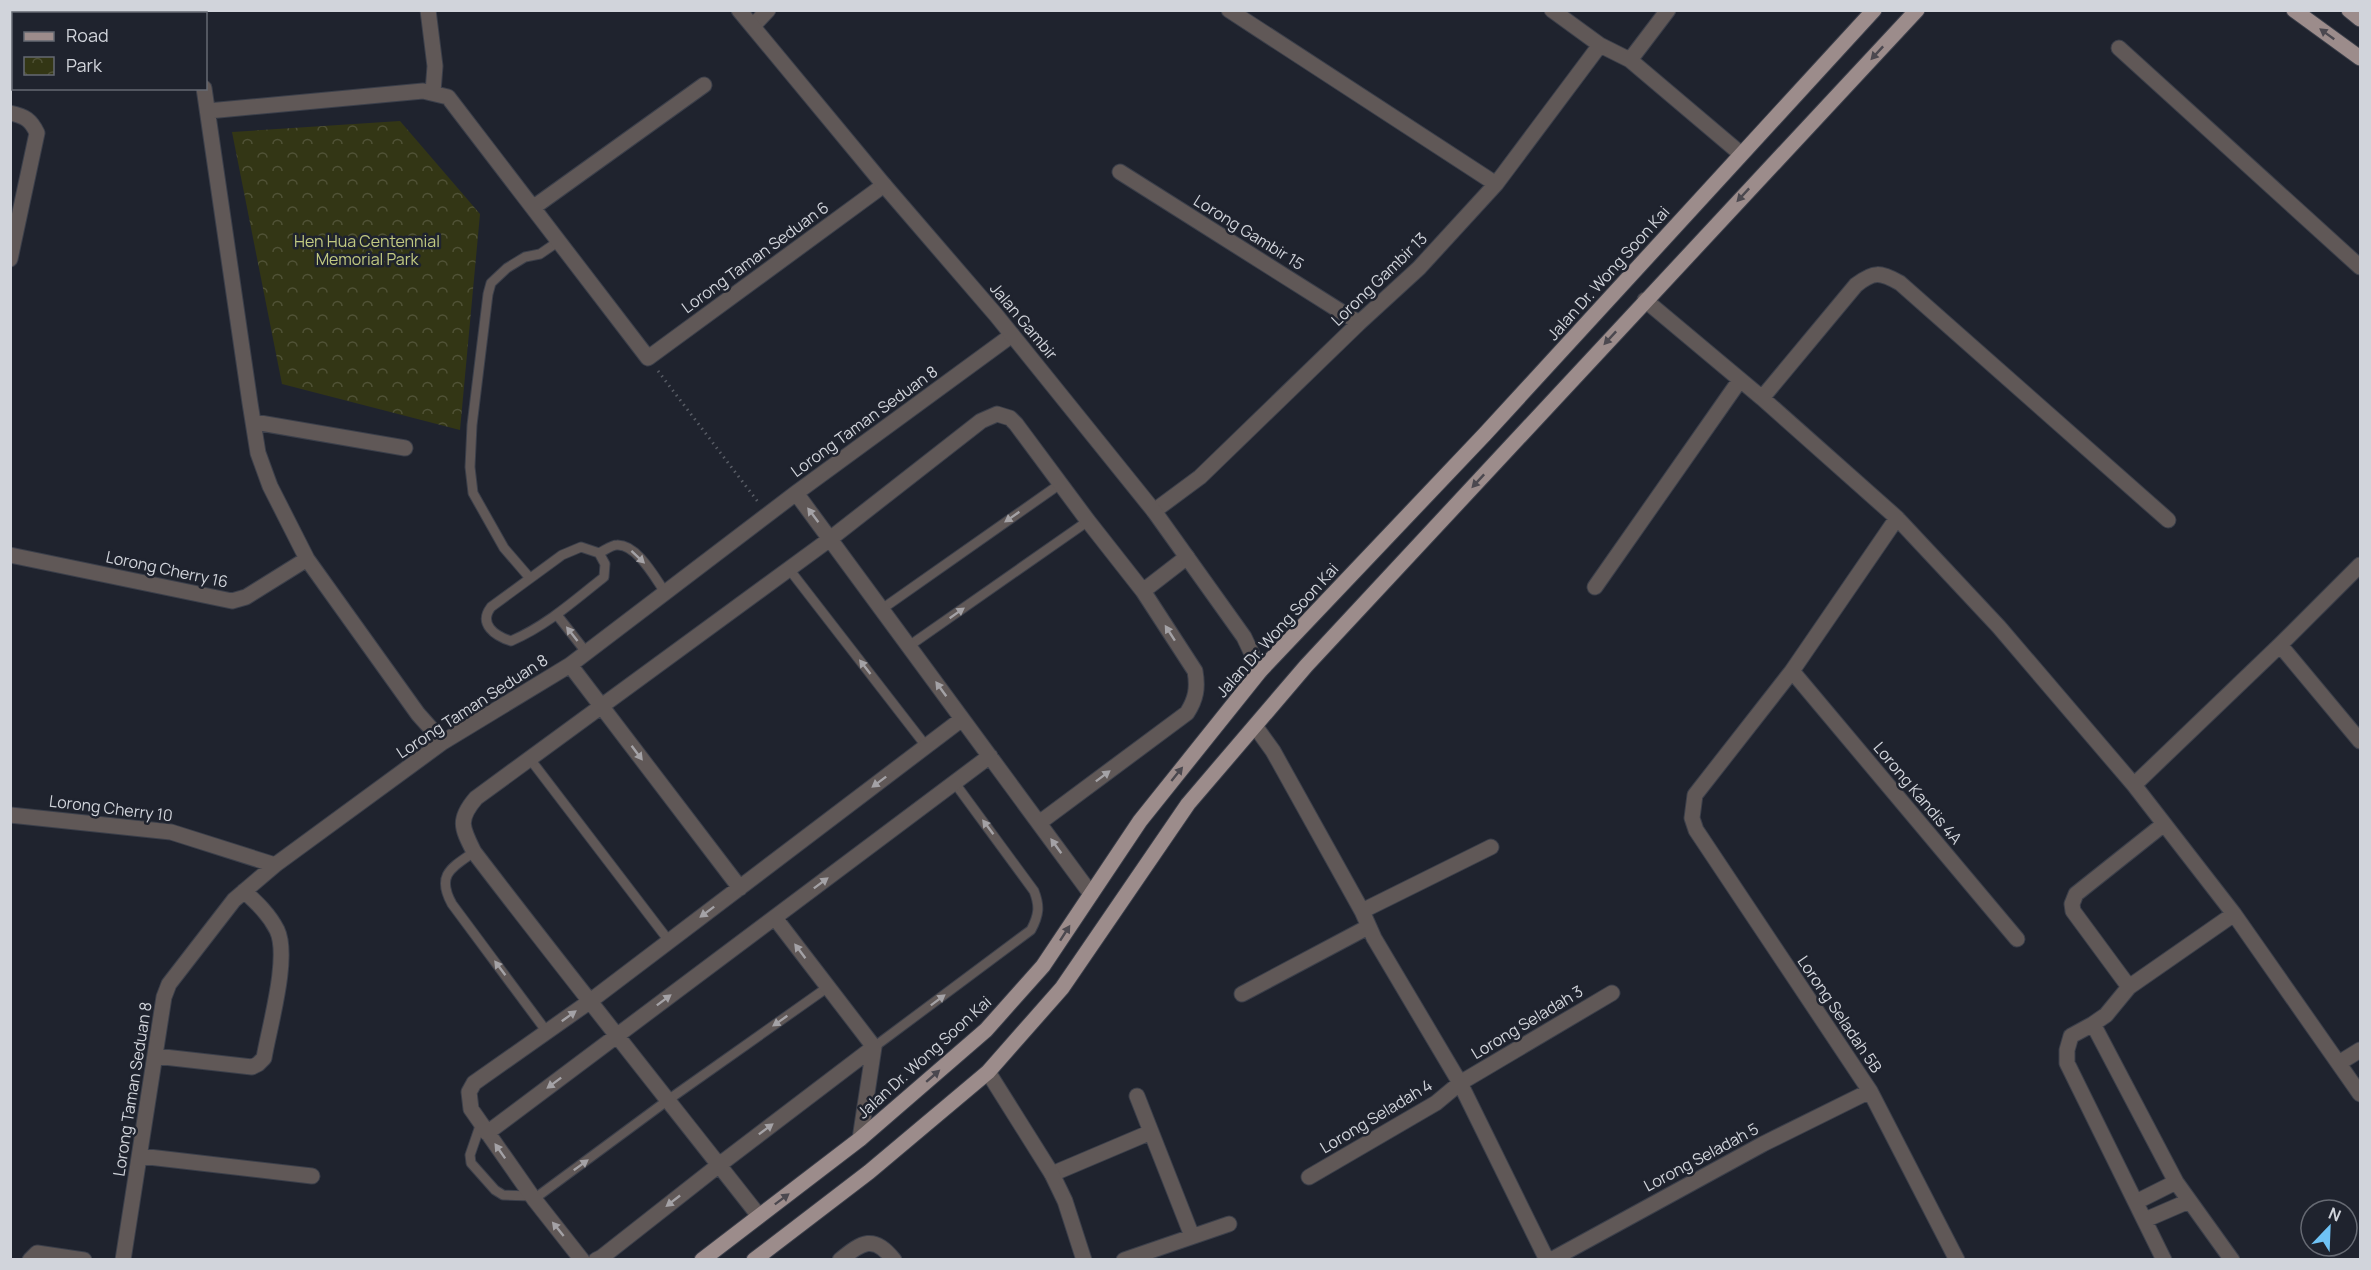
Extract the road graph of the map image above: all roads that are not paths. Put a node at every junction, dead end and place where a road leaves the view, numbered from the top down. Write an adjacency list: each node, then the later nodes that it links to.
1 (428, 10): 19 (street)
2 (739, 10): 12 (street, Jalan Gambir)
3 (768, 10): 12 (street)
4 (1229, 10): 24 (street)
5 (1552, 10): 13 (street)
6 (1668, 10): 16 (street)
7 (1917, 10): 30 (main road, one-way to 30)
8 (2294, 10): 15 (main road, one-way to 8)
9 (2349, 10): 11 (main road)
10 (1873, 12): 22 (main road, Jalan Dr. Wong Soon Kai)
11 (2361, 19)
12 (753, 26): 25 (street, Jalan Gambir)
13 (1600, 45): 16 (street); 24 (street, Lorong Gambir 13)
14 (2119, 48): 29 (street)
15 (2361, 58)
16 (1630, 60): 22 (street)
17 (704, 85): 26 (street)
18 (204, 90): 20 (street)
19 (432, 92): 20 (street); 26 (street)
20 (208, 111): 35 (street)
21 (10, 112): 28 (street)
22 (1741, 154): 60 (main road, Jalan Dr. Wong Soon Kai)
23 (1120, 172): 31 (street, Lorong Gambir 15)
24 (1496, 184): 31 (street, Lorong Gambir 13)
25 (884, 185): 27 (street, Lorong Taman Seduan 6); 32 (street, Jalan Gambir)
26 (534, 207): 27 (street)
27 (559, 241): 50 (lane)
28 (10, 259)
29 (2361, 267)
30 (1645, 300): 33 (street); 64 (main road, one-way to 64)
31 (1359, 323): 39 (street, Lorong Gambir 13)
32 (1012, 335): 38 (street, Lorong Taman Seduan 8); 39 (street, Jalan Gambir)
33 (1740, 380): 34 (street); 51 (street)
34 (1762, 398): 40 (street); 41 (street)
35 (254, 422): 36 (street); 47 (street)
36 (405, 448)
37 (1060, 484): 42 (street); 43 (street); 54 (lane, one-way to 54)
38 (796, 493): 43 (street, one-way to 38); 53 (street, Lorong Taman Seduan 8)
39 (1154, 511): 46 (street, Jalan Gambir)
40 (1897, 518): 61 (street); 71 (street)
41 (2168, 520)
42 (1088, 521): 52 (street); 57 (lane, one-way to 42)
43 (830, 539): 49 (street); 54 (street)
44 (599, 553): 50 (lane); 53 (lane, one-way to 53); 55 (lane)
45 (10, 555): 47 (street, Lorong Cherry 16)
46 (1187, 557): 52 (street); 60 (street, Jalan Gambir)
47 (307, 559): 66 (street)
48 (2361, 565): 56 (street)
49 (789, 569): 62 (street); 67 (lane, one-way to 49)
50 (529, 577): 55 (lane)
51 (1595, 587)
52 (1143, 591): 73 (street, one-way to 52)
53 (665, 592): 58 (street, Lorong Taman Seduan 8)
54 (882, 609): 57 (street)
55 (557, 615): 58 (lane, one-way to 55)
56 (2280, 645): 65 (street); 71 (street)
57 (909, 646): 63 (street, one-way to 57)
58 (586, 652): 59 (street, Lorong Taman Seduan 8)
59 (570, 664): 62 (street); 66 (street, Lorong Taman Seduan 8)
60 (1260, 671): 80 (main road, Jalan Dr. Wong Soon Kai, one-way to 60)
61 (1792, 671): 85 (street, Lorong Kandis 4A); 101 (street, Lorong Seladah 5B)
62 (602, 707): 69 (street); 78 (street, one-way to 78)
63 (962, 718): 67 (street); 68 (street)
64 (1255, 726): 81 (street); 99 (main road)
65 (2361, 741)
66 (443, 742): 77 (street, Lorong Taman Seduan 8)
67 (926, 746): 78 (street, one-way to 78)
68 (990, 756): 70 (street); 73 (street)
69 (530, 759): 76 (street); 86 (lane)
70 (954, 782): 83 (street, one-way to 70); 95 (lane, one-way to 70)
71 (2134, 785): 74 (street)
72 (10, 815): 77 (street, Lorong Cherry 10)
73 (1039, 823): 80 (street, one-way to 73)
74 (2164, 824): 82 (street); 88 (street)
75 (1491, 848): 81 (street)
76 (474, 852): 91 (street); 93 (lane, one-way to 76)
77 (275, 865): 79 (street, Lorong Taman Seduan 8)
78 (740, 888): 86 (street, one-way to 86)
79 (244, 891): 97 (street, Lorong Taman Seduan 8); 97 (street)
80 (1091, 894): 107 (main road, Jalan Dr. Wong Soon Kai, one-way to 80)
81 (1362, 910): 84 (street)
82 (2234, 914): 88 (street); 98 (street)
83 (775, 918): 87 (street, one-way to 83); 94 (street, one-way to 83)
84 (1368, 927): 90 (street); 100 (street)
85 (2017, 939)
86 (669, 941): 91 (street)
87 (828, 987): 95 (street); 104 (lane, one-way to 104)
88 (2129, 987): 92 (street)
89 (1612, 993): 100 (street, Lorong Seladah 3)
90 (1242, 994)
91 (589, 1002): 93 (street, one-way to 91); 94 (street)
92 (2094, 1024): 113 (street); 116 (street)
93 (547, 1032): 105 (street)
94 (618, 1035): 104 (street); 105 (street, one-way to 105)
95 (874, 1047): 107 (street); 109 (street, one-way to 95)
96 (2361, 1050): 98 (street)
97 (155, 1056): 108 (street, Lorong Taman Seduan 8)
98 (2339, 1063): 102 (street)
99 (988, 1072): 110 (street); 127 (main road)
100 (1460, 1083): 112 (street, Lorong Seladah 4); 132 (street)
101 (1870, 1091): 132 (street, Lorong Seladah 5); 133 (street, Lorong Seladah 5B)
102 (2361, 1094)
103 (1137, 1096): 106 (street)
104 (668, 1100): 109 (street); 114 (lane, one-way to 104)
105 (484, 1128): 114 (street, one-way to 105); 114 (lane)
106 (1151, 1132): 110 (street); 120 (street)
107 (860, 1139): 117 (main road, Jalan Dr. Wong Soon Kai, one-way to 107)
108 (140, 1156): 111 (street); 123 (street, Lorong Taman Seduan 8)
109 (719, 1165): 117 (street); 125 (street, one-way to 125)
110 (1052, 1174): 130 (street)
111 (312, 1176)
112 (1309, 1177)
113 (2176, 1182): 115 (street); 116 (street)
114 (532, 1197): 124 (street, one-way to 114)
115 (2189, 1201): 118 (street); 135 (street)
116 (2136, 1202): 118 (street)
117 (759, 1216): 126 (main road, Jalan Dr. Wong Soon Kai)
118 (2145, 1221): 134 (street)
119 (1228, 1224): 120 (street)
120 (1192, 1236): 131 (street)
121 (30, 1260): 122 (street)
122 (84, 1260)
123 (123, 1260)
124 (582, 1260)
125 (596, 1260)
126 (702, 1260)
127 (754, 1260)
128 (840, 1260): 129 (street)
129 (894, 1260)
130 (1084, 1260)
131 (1124, 1260)
132 (1549, 1260)
133 (1957, 1260)
134 (2164, 1260)
135 (2232, 1260)

